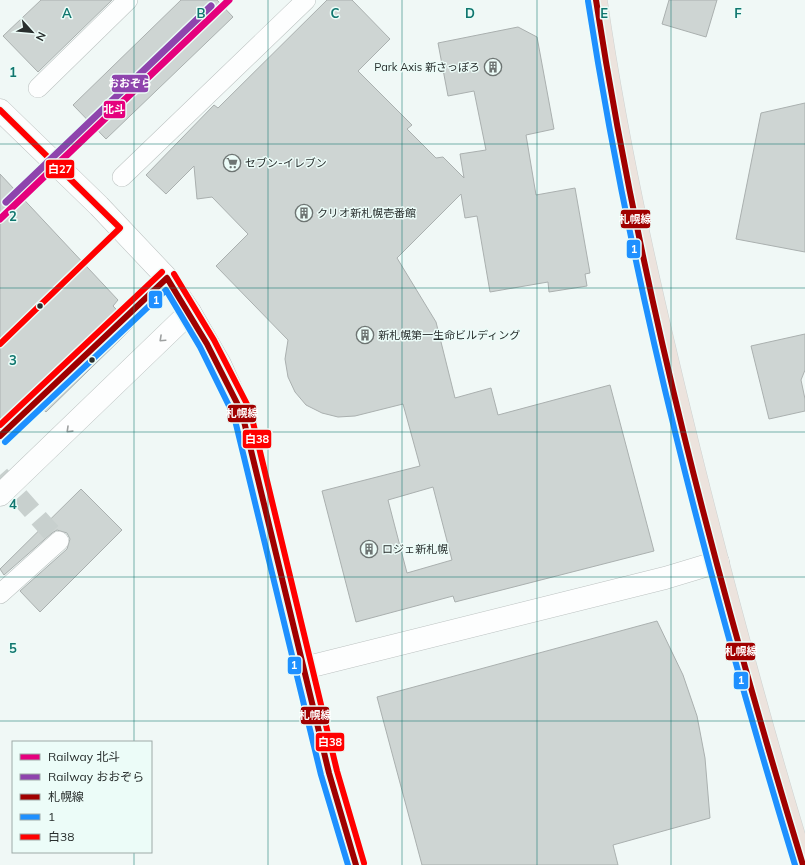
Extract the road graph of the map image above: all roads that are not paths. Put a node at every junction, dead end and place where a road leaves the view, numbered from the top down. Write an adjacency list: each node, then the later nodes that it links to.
1 (128, 0): 4 (street)
2 (306, 0): 6 (street)
3 (596, 0): 10 (highway)
4 (38, 88)
5 (0, 110): 7 (street)
6 (122, 177)
7 (190, 312): 8 (street, one-way to 8); 12 (street)
8 (0, 496)
9 (59, 541): 11 (street)
10 (718, 562): 12 (street); 14 (highway)
11 (0, 594)
12 (304, 668): 13 (street)
13 (356, 865)
14 (803, 865)

